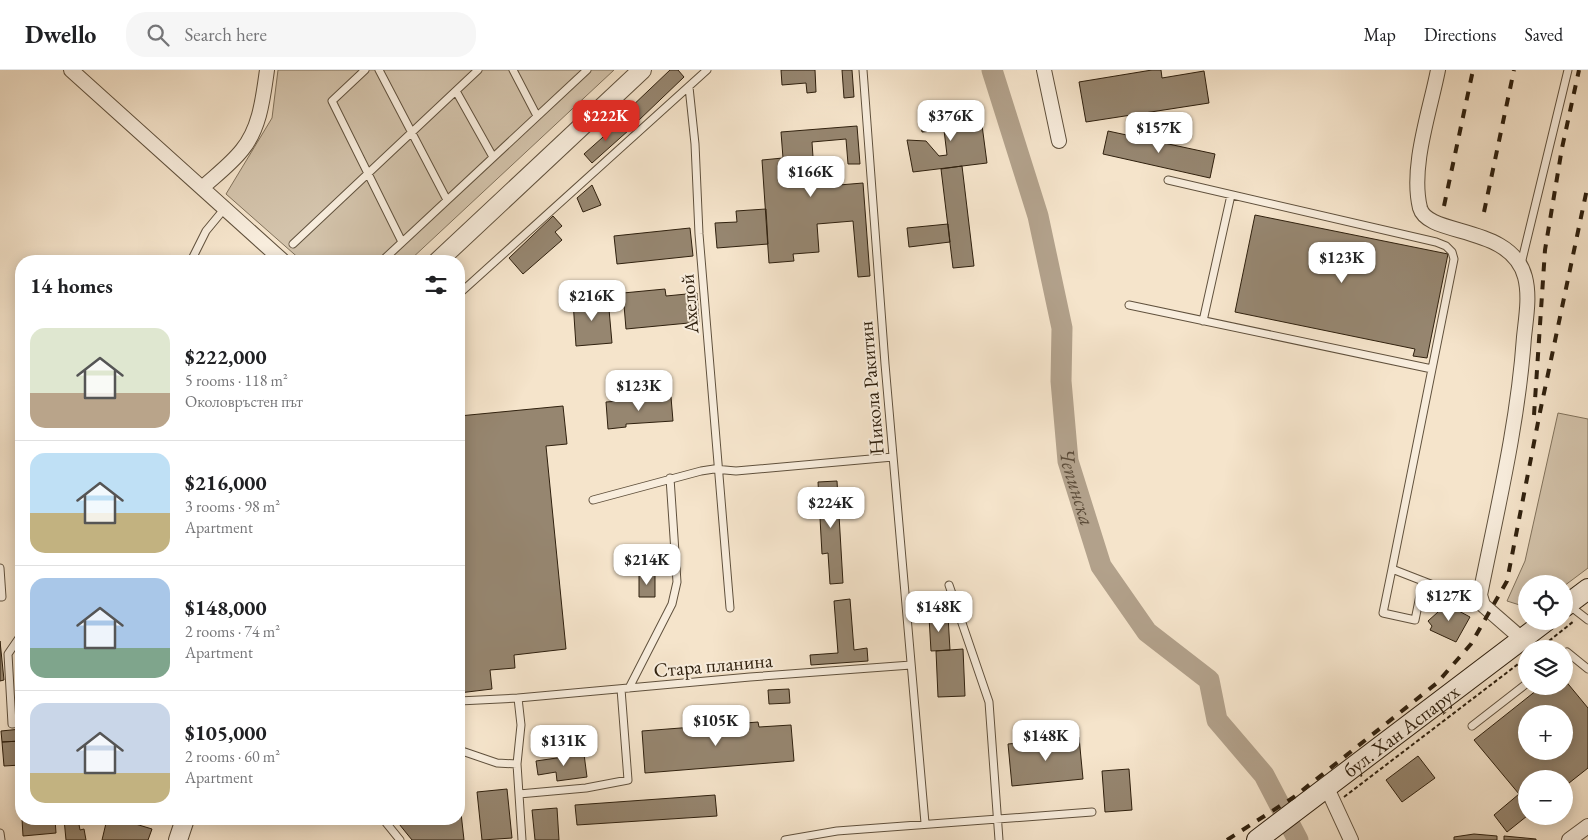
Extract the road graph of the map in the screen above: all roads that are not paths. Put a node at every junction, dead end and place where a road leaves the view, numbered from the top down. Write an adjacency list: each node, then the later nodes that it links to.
1 (71, 70): 22 (street)
2 (267, 70): 22 (street)
3 (365, 70): 20 (lane)
4 (379, 70): 17 (lane)
5 (478, 70): 15 (lane)
6 (513, 70): 16 (lane)
7 (642, 70): 31 (street)
8 (707, 70): 14 (lane)
9 (863, 70): 37 (lane, Никола Ракитин)
10 (1044, 70): 18 (street)
11 (1438, 70): 32 (street)
12 (1568, 70): 32 (lane)
13 (583, 71): 16 (lane)
14 (688, 87): 33 (lane); 38 (lane, Ахелой)
15 (456, 91): 17 (lane); 19 (lane)
16 (537, 116): 19 (lane)
17 (412, 132): 20 (lane); 24 (lane)
18 (1059, 141)
19 (493, 157): 24 (lane)
20 (366, 174): 26 (lane); 27 (lane)
21 (1168, 180): 23 (lane)
22 (202, 188): 25 (street)
23 (1231, 195): 35 (lane); 36 (lane)
24 (447, 200): 26 (lane)
25 (225, 208): 28 (lane); 29 (street)
26 (402, 242): 30 (lane)
27 (293, 244)
28 (194, 255)
29 (276, 255)
30 (388, 255)
31 (444, 255)
32 (1520, 266): 46 (street)
33 (465, 288)
34 (1129, 306): 35 (lane)
35 (1203, 321): 36 (lane)
36 (1432, 369): 42 (lane)
37 (893, 457): 38 (lane); 52 (lane, Никола Ракитин)
38 (720, 470): 39 (lane); 47 (lane, Ахелой)
39 (670, 478): 40 (lane); 54 (lane)
40 (593, 500)
41 (0, 568): 45 (lane)
42 (1392, 569): 43 (lane); 43 (lane)
43 (1423, 581): 46 (lane)
44 (950, 585): 66 (lane)
45 (0, 597)
46 (1482, 605): 48 (street)
47 (730, 608)
48 (1519, 640)
49 (15, 644): 59 (lane)
50 (1518, 657): 64 (main road, бул. Хан Аспарух)
51 (1573, 657): 53 (lane)
52 (911, 665): 54 (lane, Стара планина); 67 (lane, Никола Ракитин)
53 (1588, 669)
54 (629, 688): 55 (lane, Стара планина)
55 (620, 689): 57 (lane, Стара планина); 63 (lane)
56 (1518, 690): 60 (lane)
57 (518, 698): 58 (lane, Стара планина); 62 (lane)
58 (465, 701)
59 (15, 724)
60 (1472, 726)
61 (465, 752): 62 (lane)
62 (517, 764): 63 (lane)
63 (519, 794): 76 (lane)
64 (1331, 796): 72 (main road, бул. Хан Аспарух); 79 (street)
65 (1092, 812): 66 (lane)
66 (997, 819): 67 (lane); 78 (lane)
67 (925, 823): 77 (lane)
68 (183, 825): 74 (street)
69 (388, 825): 75 (lane)
70 (1588, 826): 80 (street)
71 (0, 833): 73 (lane)
72 (1264, 836)
73 (1, 840)
74 (178, 840)
75 (400, 840)
76 (522, 840)
77 (785, 840)
78 (999, 840)
79 (1351, 840)
80 (1569, 840)

